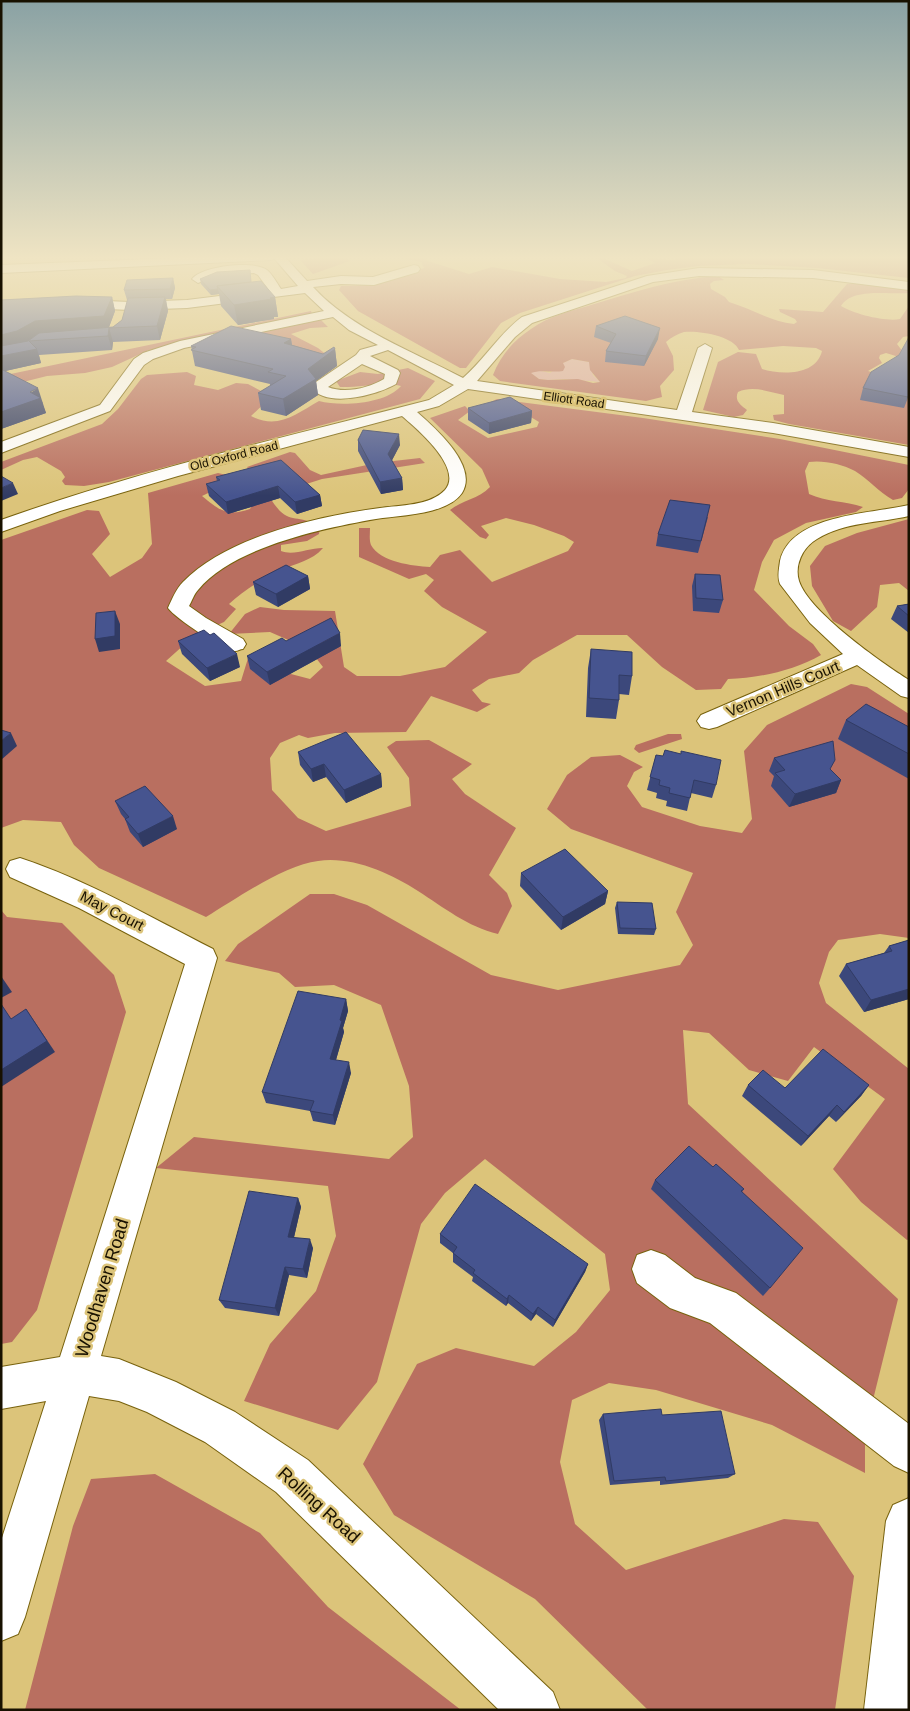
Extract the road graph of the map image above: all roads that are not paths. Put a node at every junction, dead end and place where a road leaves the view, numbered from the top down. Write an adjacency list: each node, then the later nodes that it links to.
1 (214, 337): 10 (street)
2 (372, 337): 4 (street, Elliott Road)
3 (506, 337): 7 (street, Old Oxford Road)
4 (388, 346): 6 (street); 7 (street, Elliott Road)
5 (705, 348): 9 (street)
6 (361, 358)
7 (464, 384): 8 (street, Old Oxford Road); 9 (street, Elliott Road)
8 (406, 411): 13 (street, Old Oxford Road); 14 (street)
9 (683, 415): 11 (street, Elliott Road)
10 (1, 448)
11 (909, 452)
12 (909, 510): 15 (street)
13 (1, 526)
14 (235, 644)
15 (858, 656): 16 (street); 17 (street, Vernon Hills Court)
16 (909, 690)
17 (709, 721)
18 (20, 869): 19 (street, May Court)
19 (202, 958): 21 (street, Woodhaven Road)
20 (651, 1269): 23 (street)
21 (75, 1375): 22 (street, Rolling Road); 25 (street, Woodhaven Road); 26 (street, Rolling Road)
22 (1, 1388)
23 (909, 1451)
24 (909, 1521): 27 (street)
25 (1, 1617)
26 (535, 1710)
27 (888, 1710)

